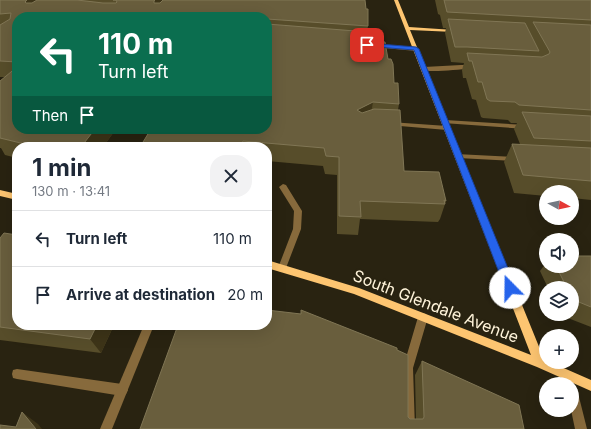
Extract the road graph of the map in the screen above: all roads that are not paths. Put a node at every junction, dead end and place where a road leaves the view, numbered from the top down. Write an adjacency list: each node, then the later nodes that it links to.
1 (396, 0): 2 (street)
2 (408, 28): 3 (street); 5 (street)
3 (462, 32)
4 (366, 45): 5 (street)
5 (416, 49): 7 (street)
6 (482, 67): 7 (street)
7 (424, 69): 9 (street)
8 (385, 124): 9 (street)
9 (446, 125): 10 (street); 11 (street)
10 (537, 128)
11 (458, 156): 12 (street); 20 (street)
12 (520, 159)
13 (283, 187): 17 (street)
14 (0, 193): 15 (street)
15 (12, 196)
16 (272, 265): 17 (street, South Glendale Avenue)
17 (282, 268): 18 (street, South Glendale Avenue)
18 (423, 317): 21 (street, South Glendale Avenue); 30 (street)
19 (147, 330): 27 (street)
20 (539, 360)
21 (539, 363)
22 (550, 369): 24 (street, South Glendale Avenue)
23 (17, 374): 27 (street)
24 (564, 377)
25 (579, 383): 26 (street, South Glendale Avenue)
26 (591, 386)
27 (122, 390): 29 (street)
28 (578, 417): 31 (street)
29 (106, 429)
30 (409, 429)
31 (581, 429)

